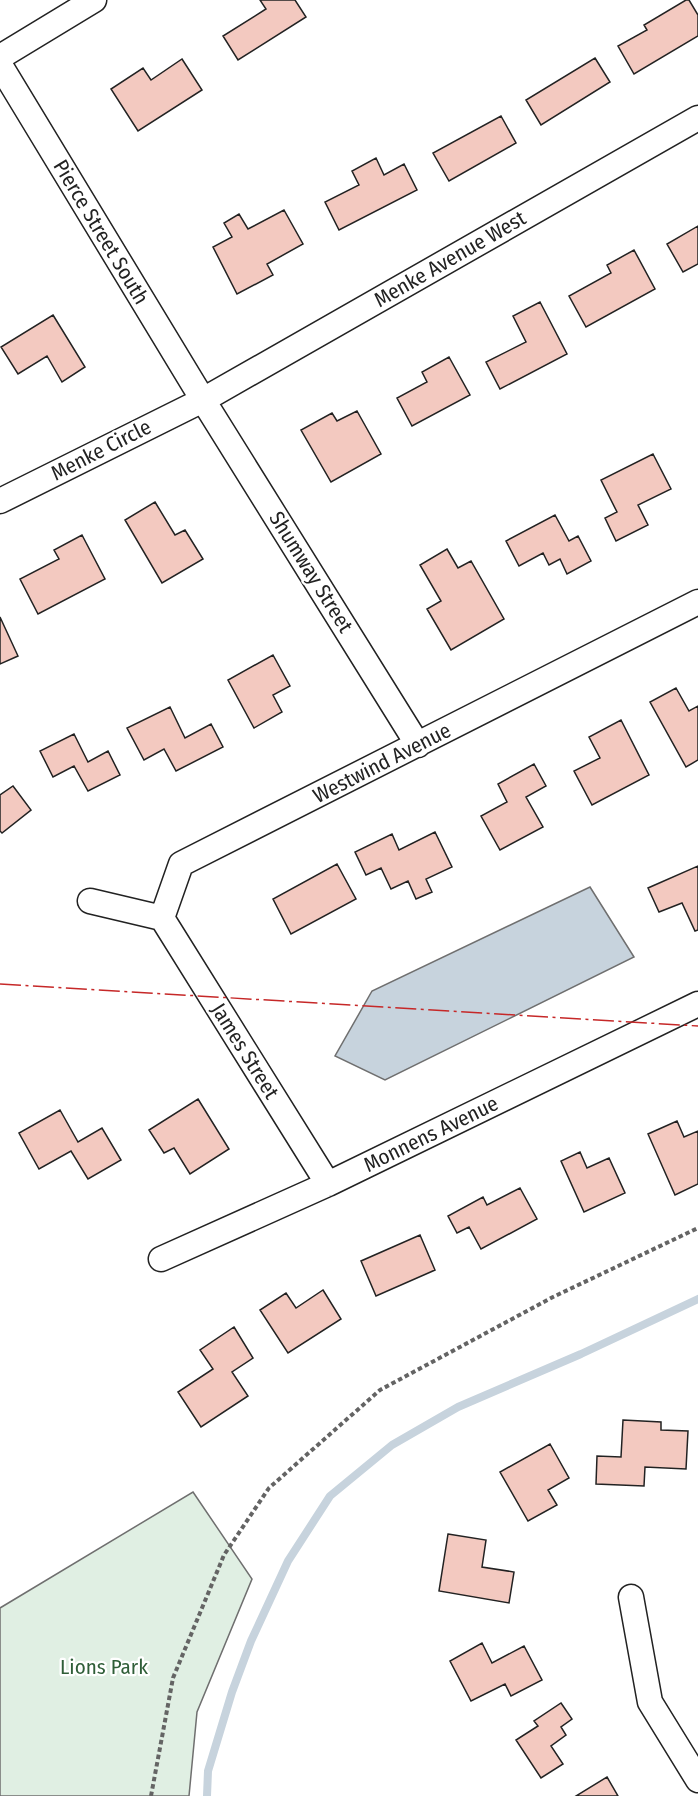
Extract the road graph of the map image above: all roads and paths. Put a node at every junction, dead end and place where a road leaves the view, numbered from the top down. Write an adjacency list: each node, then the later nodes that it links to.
1 (94, 0): 2 (street)
2 (0, 57)
3 (0, 65): 5 (street, Pierce Street South)
4 (698, 118): 5 (street, Menke Avenue West)
5 (203, 400): 6 (street, Menke Circle); 8 (street, Shumway Street)
6 (0, 501)
7 (698, 602): 8 (street, Westwind Avenue)
8 (418, 745): 10 (street, Westwind Avenue)
9 (90, 901): 10 (street)
10 (162, 918): 12 (street, James Street)
11 (698, 1004): 12 (street, Monnens Avenue)
12 (328, 1184): 14 (street, Monnens Avenue)
13 (698, 1228): 17 (path)
14 (161, 1259)
15 (631, 1598): 16 (street)
16 (698, 1780)
17 (151, 1796)

